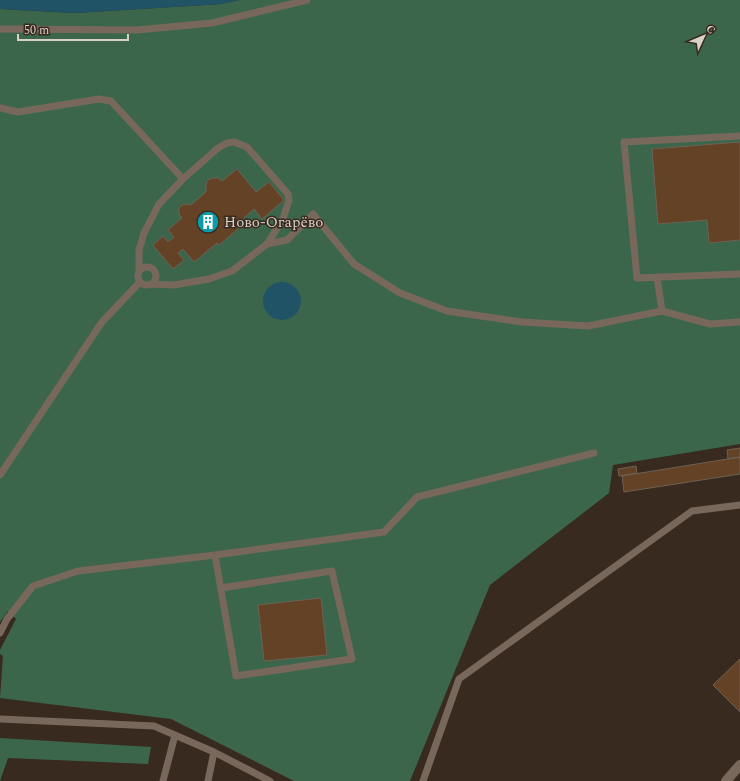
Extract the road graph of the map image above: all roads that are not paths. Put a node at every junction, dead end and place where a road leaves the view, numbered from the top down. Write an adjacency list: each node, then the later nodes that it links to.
1 (308, 0): 2 (lane)
2 (0, 29)
3 (0, 108): 5 (lane)
4 (740, 136): 9 (lane)
5 (183, 179): 6 (lane); 7 (lane)
6 (267, 244): 11 (lane); 12 (lane)
7 (139, 271): 10 (lane); 11 (lane)
8 (740, 274): 9 (lane)
9 (657, 277): 12 (lane)
10 (140, 282): 11 (lane); 15 (lane)
11 (151, 284)
12 (662, 311): 13 (lane)
13 (740, 322)
14 (594, 453): 17 (lane)
15 (0, 475)
16 (740, 505): 27 (lane)
17 (215, 555): 18 (lane); 19 (lane)
18 (221, 588): 18 (lane)
19 (0, 633)
20 (0, 719): 21 (lane)
21 (175, 735): 22 (lane); 24 (lane)
22 (214, 752): 25 (lane); 26 (lane)
23 (740, 765): 28 (street)
24 (163, 781)
25 (208, 781)
26 (270, 781)
27 (423, 781)
28 (726, 781)

